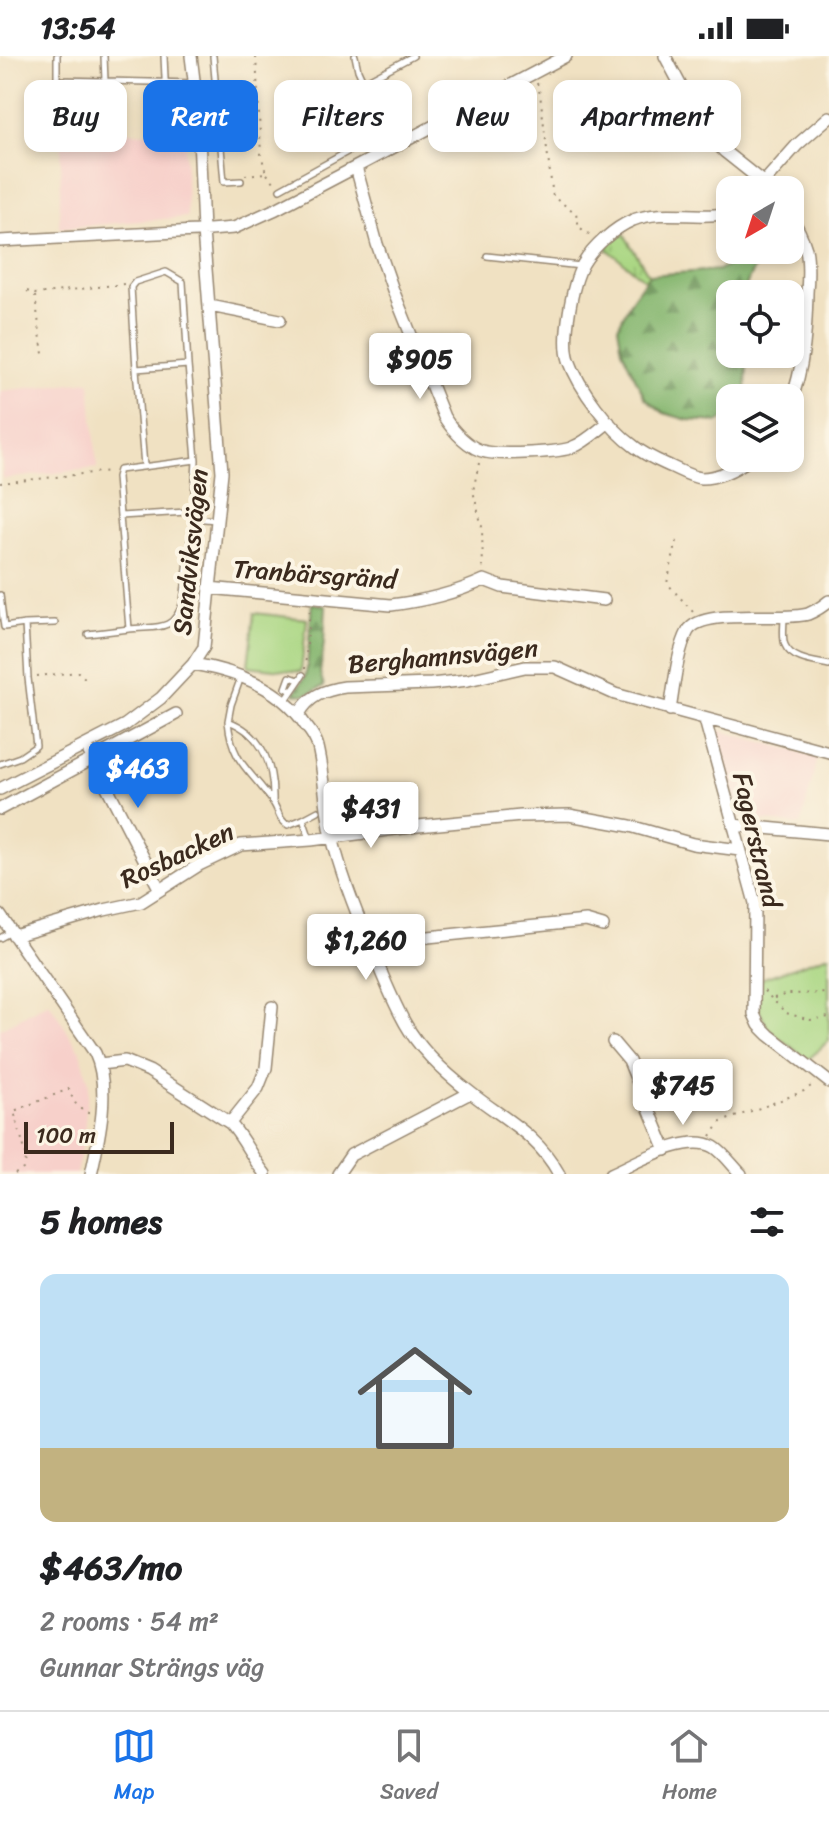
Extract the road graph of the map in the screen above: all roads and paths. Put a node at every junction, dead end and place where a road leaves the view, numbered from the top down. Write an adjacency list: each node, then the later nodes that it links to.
1 (57, 56): 12 (lane)
2 (104, 56): 13 (lane)
3 (164, 56): 14 (lane)
4 (191, 56): 15 (street, Sandviksvägen)
5 (213, 56): 27 (lane)
6 (256, 56): 24 (path)
7 (355, 56): 16 (lane)
8 (413, 56): 17 (lane)
9 (566, 56): 11 (street)
10 (665, 56): 25 (street)
11 (534, 73): 19 (street); 32 (path)
12 (57, 80)
13 (105, 80)
14 (166, 80)
15 (194, 80)
16 (363, 80)
17 (368, 80)
18 (829, 117): 26 (street)
19 (412, 137)
20 (200, 152): 30 (street, Sandviksvägen)
21 (347, 152): 28 (lane)
22 (384, 152): 23 (street)
23 (356, 167): 30 (street); 46 (street)
24 (266, 173): 27 (path); 28 (path)
25 (751, 176)
26 (773, 176)
27 (241, 181)
28 (280, 189)
29 (716, 215): 32 (street)
30 (203, 231): 31 (street); 39 (street, Sandviksvägen)
31 (0, 241)
32 (602, 243): 35 (street)
33 (804, 243): 44 (street)
34 (487, 256): 35 (lane)
35 (582, 266): 45 (street)
36 (135, 282): 38 (path); 42 (lane); 43 (lane)
37 (27, 291): 38 (path)
38 (35, 294): 41 (path)
39 (210, 306): 40 (street); 54 (street, Sandviksvägen)
40 (280, 320)
41 (43, 354)
42 (188, 365): 43 (lane); 47 (lane)
43 (136, 369): 48 (lane)
44 (797, 384)
45 (609, 422): 46 (street); 50 (street)
46 (482, 451): 56 (path)
47 (196, 460): 48 (lane); 53 (lane)
48 (144, 466): 49 (lane)
49 (119, 470): 51 (path); 52 (lane)
50 (729, 472)
51 (0, 483)
52 (120, 516): 53 (lane); 67 (lane)
53 (193, 518): 54 (lane); 67 (lane)
54 (217, 520): 57 (street, Sandviksvägen)
55 (677, 541): 63 (path)
56 (484, 580): 59 (street, Tranbärsgränd); 60 (street)
57 (209, 588): 59 (street, Tranbärsgränd); 69 (street, Sandviksvägen)
58 (0, 595): 66 (lane)
59 (310, 598): 71 (path)
60 (604, 600)
61 (829, 601): 62 (street)
62 (784, 617): 63 (street); 70 (lane)
63 (702, 621): 76 (street)
64 (55, 623): 65 (lane)
65 (25, 624): 66 (lane); 72 (lane)
66 (2, 627)
67 (129, 629): 68 (lane)
68 (88, 634)
69 (193, 664): 73 (street); 81 (street, Sandviksvägen)
70 (829, 665)
71 (302, 675): 75 (lane)
72 (28, 676): 74 (path); 84 (lane)
73 (241, 677): 75 (street); 80 (lane)
74 (86, 679)
75 (289, 696): 78 (street)
76 (670, 710): 78 (street, Berghamnsvägen); 79 (street, Berghamnsvägen)
77 (176, 714): 83 (street)
78 (299, 714): 92 (street)
79 (705, 720): 82 (street, Berghamnsvägen); 90 (street, Fagerstrand)
80 (228, 721): 86 (lane); 86 (lane)
81 (85, 745): 83 (street); 85 (street, Sandviksvägen)
82 (829, 752)
83 (93, 759): 87 (street); 95 (street)
84 (0, 764)
85 (0, 789)
86 (273, 802): 89 (lane)
87 (0, 809)
88 (318, 811): 89 (lane)
89 (303, 819): 93 (lane)
90 (733, 825): 91 (street); 94 (street, Fagerstrand)
91 (829, 834)
92 (332, 837): 93 (street, Rosbacken); 94 (street, Rosbacken); 100 (street)
93 (311, 840): 95 (street, Rosbacken)
94 (740, 850): 101 (street, Fagerstrand)
95 (160, 890): 98 (street, Rosbacken)
96 (0, 915): 98 (street)
97 (603, 926): 100 (street)
98 (13, 934): 99 (lane); 107 (street)
99 (0, 938)
100 (369, 943): 109 (street)
101 (753, 983): 103 (path); 108 (street, Fagerstrand)
102 (829, 993): 103 (path)
103 (773, 999): 105 (path)
104 (272, 1007): 111 (street)
105 (829, 1017)
106 (613, 1042): 113 (street)
107 (100, 1064): 111 (street); 115 (street)
108 (826, 1080): 112 (path)
109 (470, 1093): 117 (street); 118 (street)
110 (93, 1106): 114 (path)
111 (230, 1123): 116 (street)
112 (705, 1143): 113 (street); 120 (street)
113 (666, 1150): 119 (street)
114 (15, 1174)
115 (91, 1174)
116 (265, 1174)
117 (338, 1174)
118 (559, 1174)
119 (611, 1174)
120 (741, 1174)

